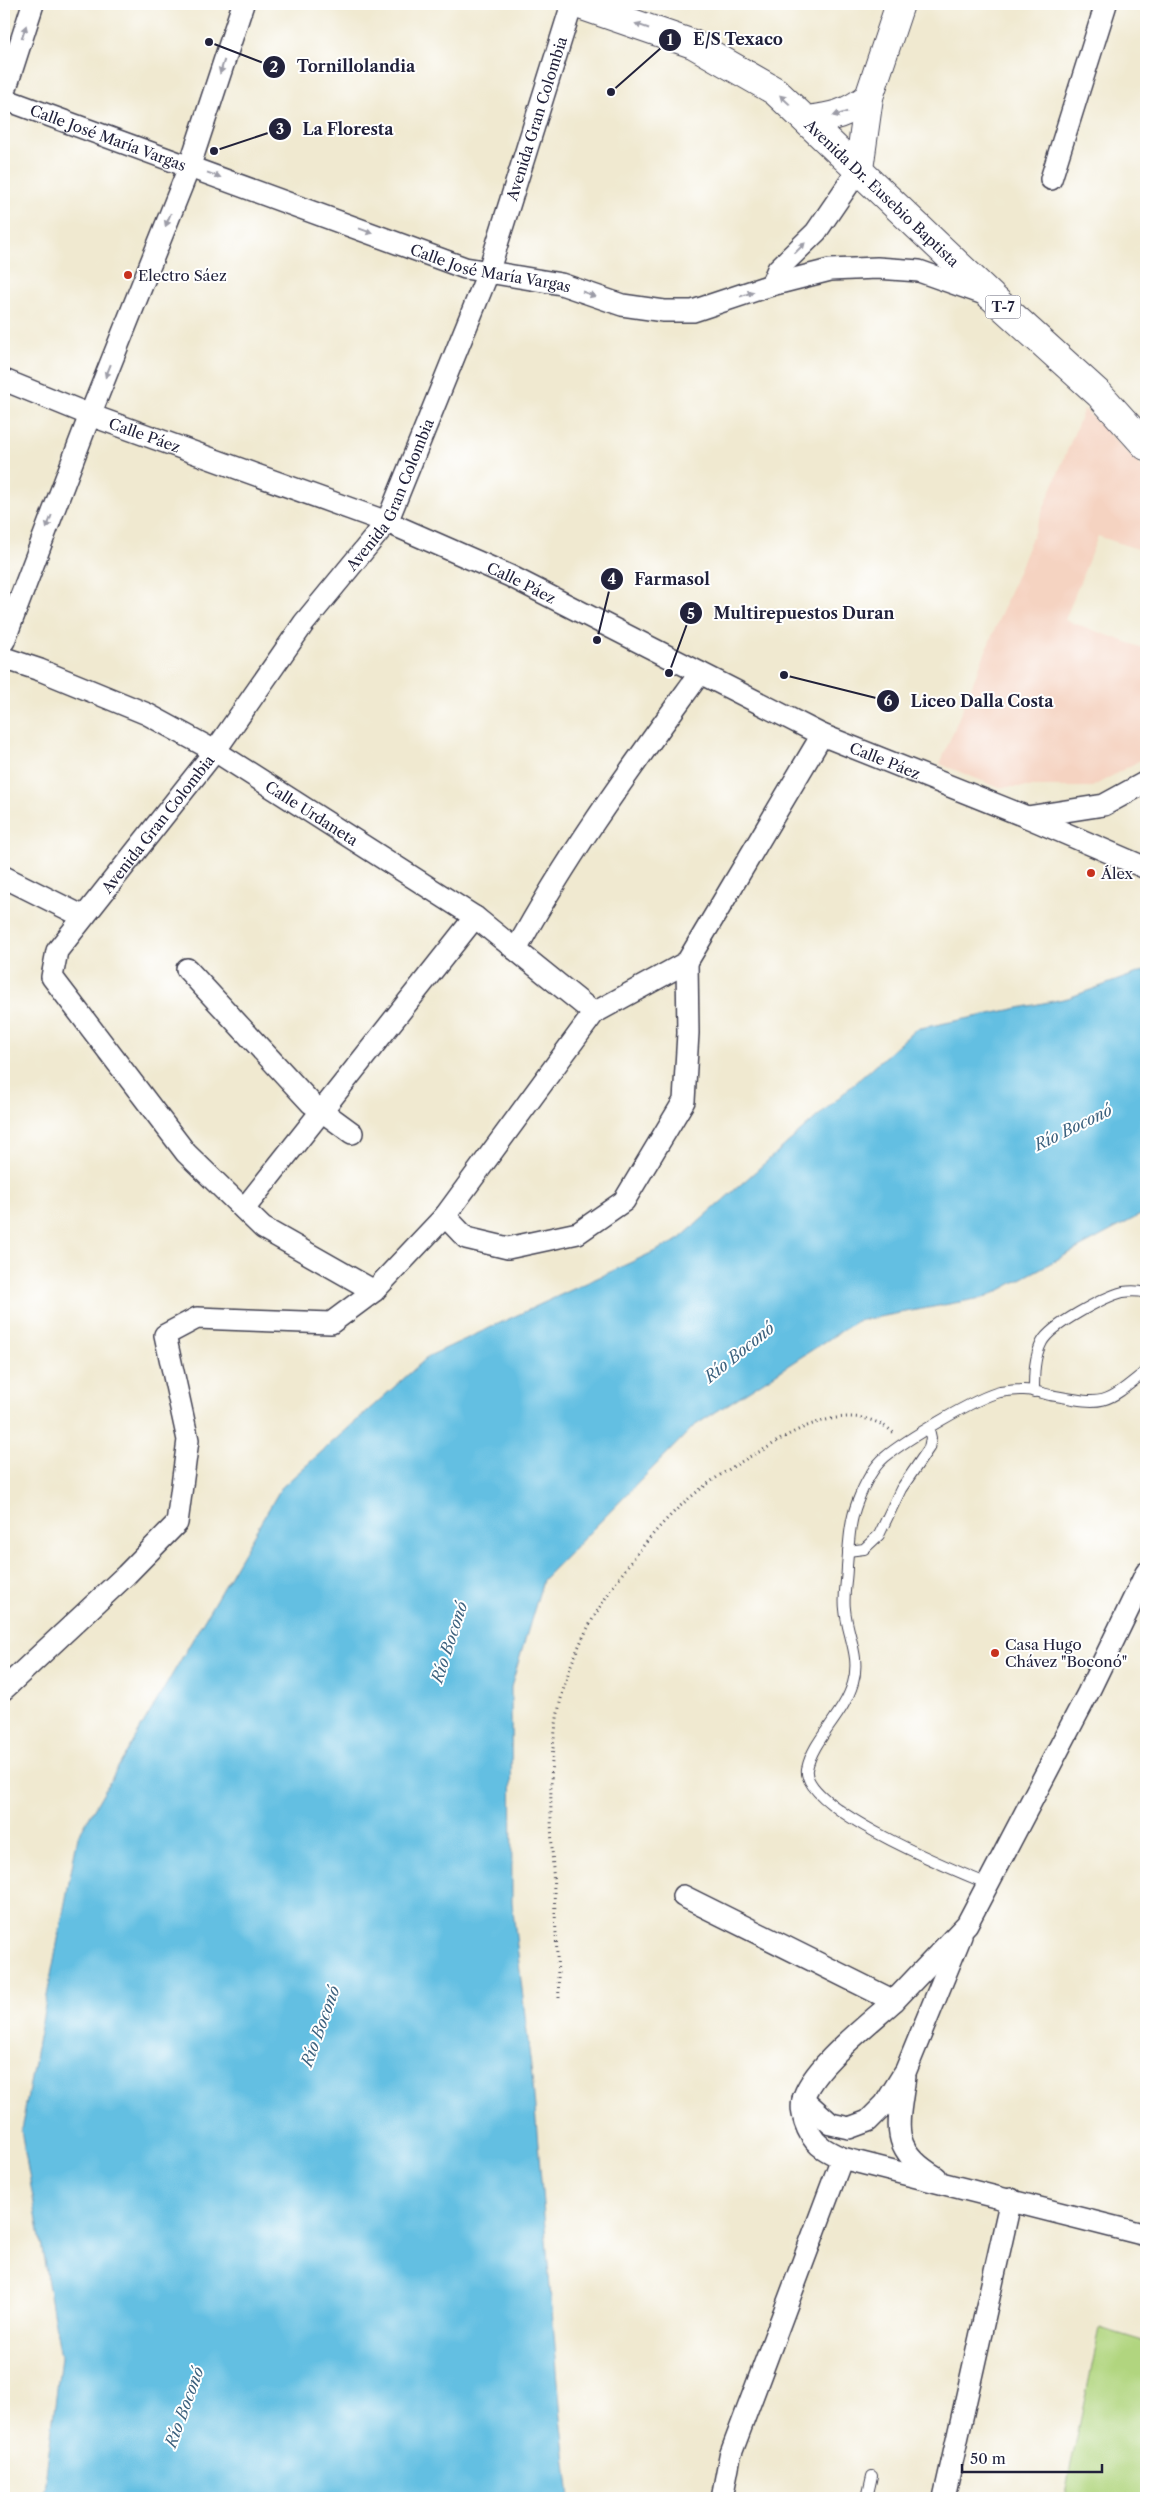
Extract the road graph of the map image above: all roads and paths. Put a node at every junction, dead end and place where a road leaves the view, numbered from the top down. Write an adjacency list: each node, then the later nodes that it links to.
1 (33, 4): 7 (street, one-way to 1)
2 (243, 4): 11 (street, one-way to 11)
3 (572, 4): 14 (street, Avenida Gran Colombia)
4 (577, 4): 10 (main road, Avenida Dr. Eusebio Baptista / T-7, one-way to 4)
5 (900, 4): 8 (main road)
6 (1106, 4): 13 (street)
7 (4, 94)
8 (869, 97): 10 (main road, one-way to 10); 12 (main road)
9 (4, 98): 11 (street, Calle José María Vargas)
10 (806, 120): 12 (main road, Avenida Dr. Eusebio Baptista / T-7)
11 (190, 165): 14 (street, Calle José María Vargas, one-way to 14); 18 (street, one-way to 18)
12 (859, 170): 15 (street, one-way to 12); 16 (main road, Avenida Dr. Eusebio Baptista / T-7)
13 (1051, 178)
14 (488, 274): 15 (street, Calle José María Vargas, one-way to 15); 20 (street, Avenida Gran Colombia)
15 (771, 285): 16 (street, Calle José María Vargas)
16 (992, 297): 19 (main road, Avenida Dr. Eusebio Baptista / T-7)
17 (4, 380): 18 (street, Calle Páez)
18 (90, 415): 20 (street, Calle Páez); 21 (street, one-way to 21)
19 (1146, 446)
20 (387, 522): 23 (street, Calle Páez); 25 (street, Avenida Gran Colombia)
21 (4, 641)
22 (4, 658): 25 (street, Calle Urdaneta)
23 (700, 673): 24 (street, Calle Páez); 32 (street)
24 (822, 735): 27 (street, Calle Páez); 33 (street)
25 (215, 750): 30 (street, Avenida Gran Colombia); 31 (street, Calle Urdaneta)
26 (1146, 782): 27 (street)
27 (1027, 817): 28 (street, Calle Páez)
28 (1146, 868)
29 (4, 877): 30 (street)
30 (82, 916): 38 (street, Avenida Gran Colombia)
31 (475, 917): 32 (street, Calle Urdaneta); 36 (street)
32 (516, 950): 35 (street, Calle Urdaneta)
33 (687, 962): 35 (street); 39 (street)
34 (187, 969): 36 (street)
35 (594, 1013): 39 (street)
36 (321, 1111): 37 (street); 38 (street)
37 (352, 1133)
38 (244, 1209): 40 (street, Avenida Gran Colombia)
39 (445, 1216): 40 (street)
40 (374, 1291): 48 (street)
41 (1146, 1293): 43 (lane)
42 (1146, 1371): 43 (lane)
43 (1034, 1392): 44 (lane)
44 (930, 1429): 45 (lane); 46 (lane)
45 (903, 1445): 46 (lane); 52 (path)
46 (848, 1551): 49 (lane)
47 (1146, 1573): 49 (street)
48 (4, 1689)
49 (988, 1884): 51 (street)
50 (683, 1896): 53 (street)
51 (967, 1924): 53 (street); 54 (street)
52 (560, 1998)
53 (894, 2001): 55 (street)
54 (906, 2070): 55 (street); 57 (street)
55 (803, 2099): 56 (street)
56 (842, 2158): 57 (street); 61 (street)
57 (949, 2185): 58 (street)
58 (1011, 2199): 59 (street); 63 (street)
59 (1146, 2235)
60 (872, 2476): 62 (lane)
61 (722, 2498)
62 (867, 2498)
63 (944, 2498)

